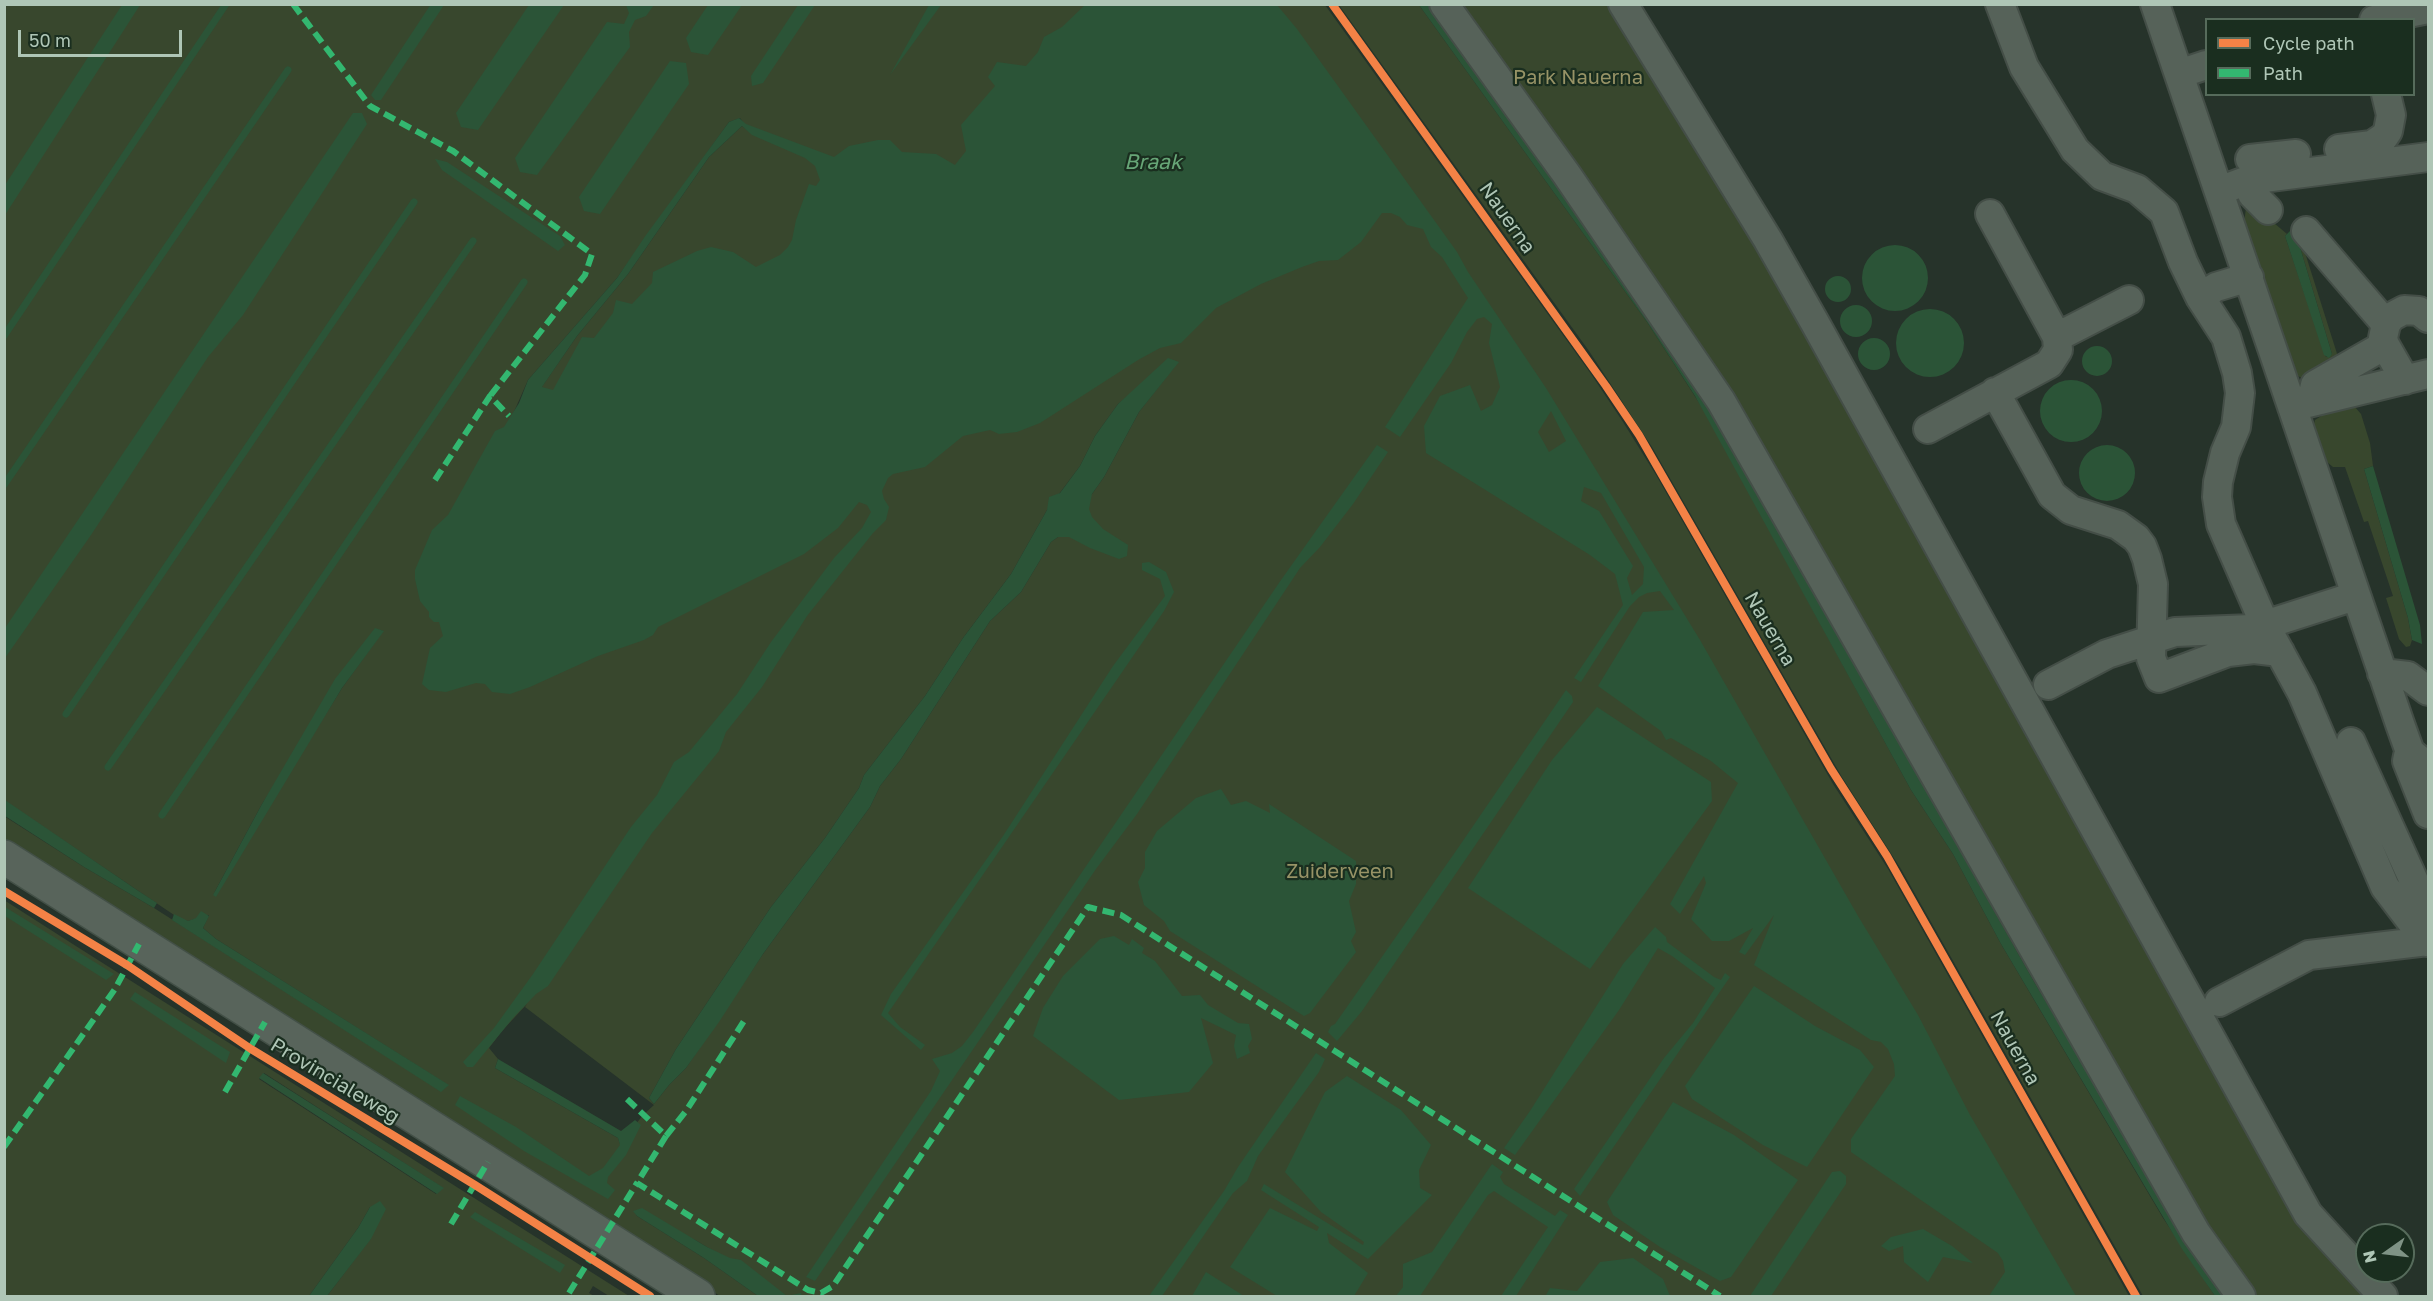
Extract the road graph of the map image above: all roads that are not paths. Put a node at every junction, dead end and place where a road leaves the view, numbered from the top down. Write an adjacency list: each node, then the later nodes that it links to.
1 (1444, 4): 42 (lane)
2 (1623, 4): 43 (lane)
3 (2000, 4): 17 (lane)
4 (2155, 4): 8 (lane)
5 (2428, 9): 6 (lane)
6 (2384, 18)
7 (2205, 65): 8 (lane)
8 (2179, 74): 12 (lane)
9 (2386, 96): 11 (lane)
10 (2428, 157): 11 (lane)
11 (2249, 170): 12 (lane); 13 (lane)
12 (2219, 191): 16 (lane)
13 (2268, 210)
14 (1990, 214): 21 (lane)
15 (2306, 231): 20 (lane)
16 (2249, 277): 17 (lane); 24 (lane)
17 (2200, 297): 27 (lane)
18 (2129, 300): 21 (lane)
19 (2428, 318): 20 (lane)
20 (2386, 334): 22 (lane); 24 (lane)
21 (2057, 337): 23 (lane)
22 (2417, 377): 24 (lane)
23 (1995, 392): 25 (lane); 28 (lane)
24 (2301, 405): 26 (lane)
25 (1928, 429)
26 (2355, 596): 27 (lane); 30 (lane)
27 (2265, 625): 28 (lane); 29 (lane)
28 (2151, 640): 29 (lane); 31 (lane)
29 (2280, 652): 39 (lane)
30 (2382, 673): 32 (lane); 34 (lane)
31 (2048, 685)
32 (2428, 691)
33 (2351, 742): 38 (lane)
34 (2410, 752): 35 (lane); 36 (lane)
35 (2428, 774)
36 (2428, 814)
37 (4, 857): 41 (main road)
38 (2428, 912)
39 (2428, 941): 40 (lane)
40 (2219, 1002)
41 (698, 1296)
42 (2241, 1296)
43 (2383, 1296)

